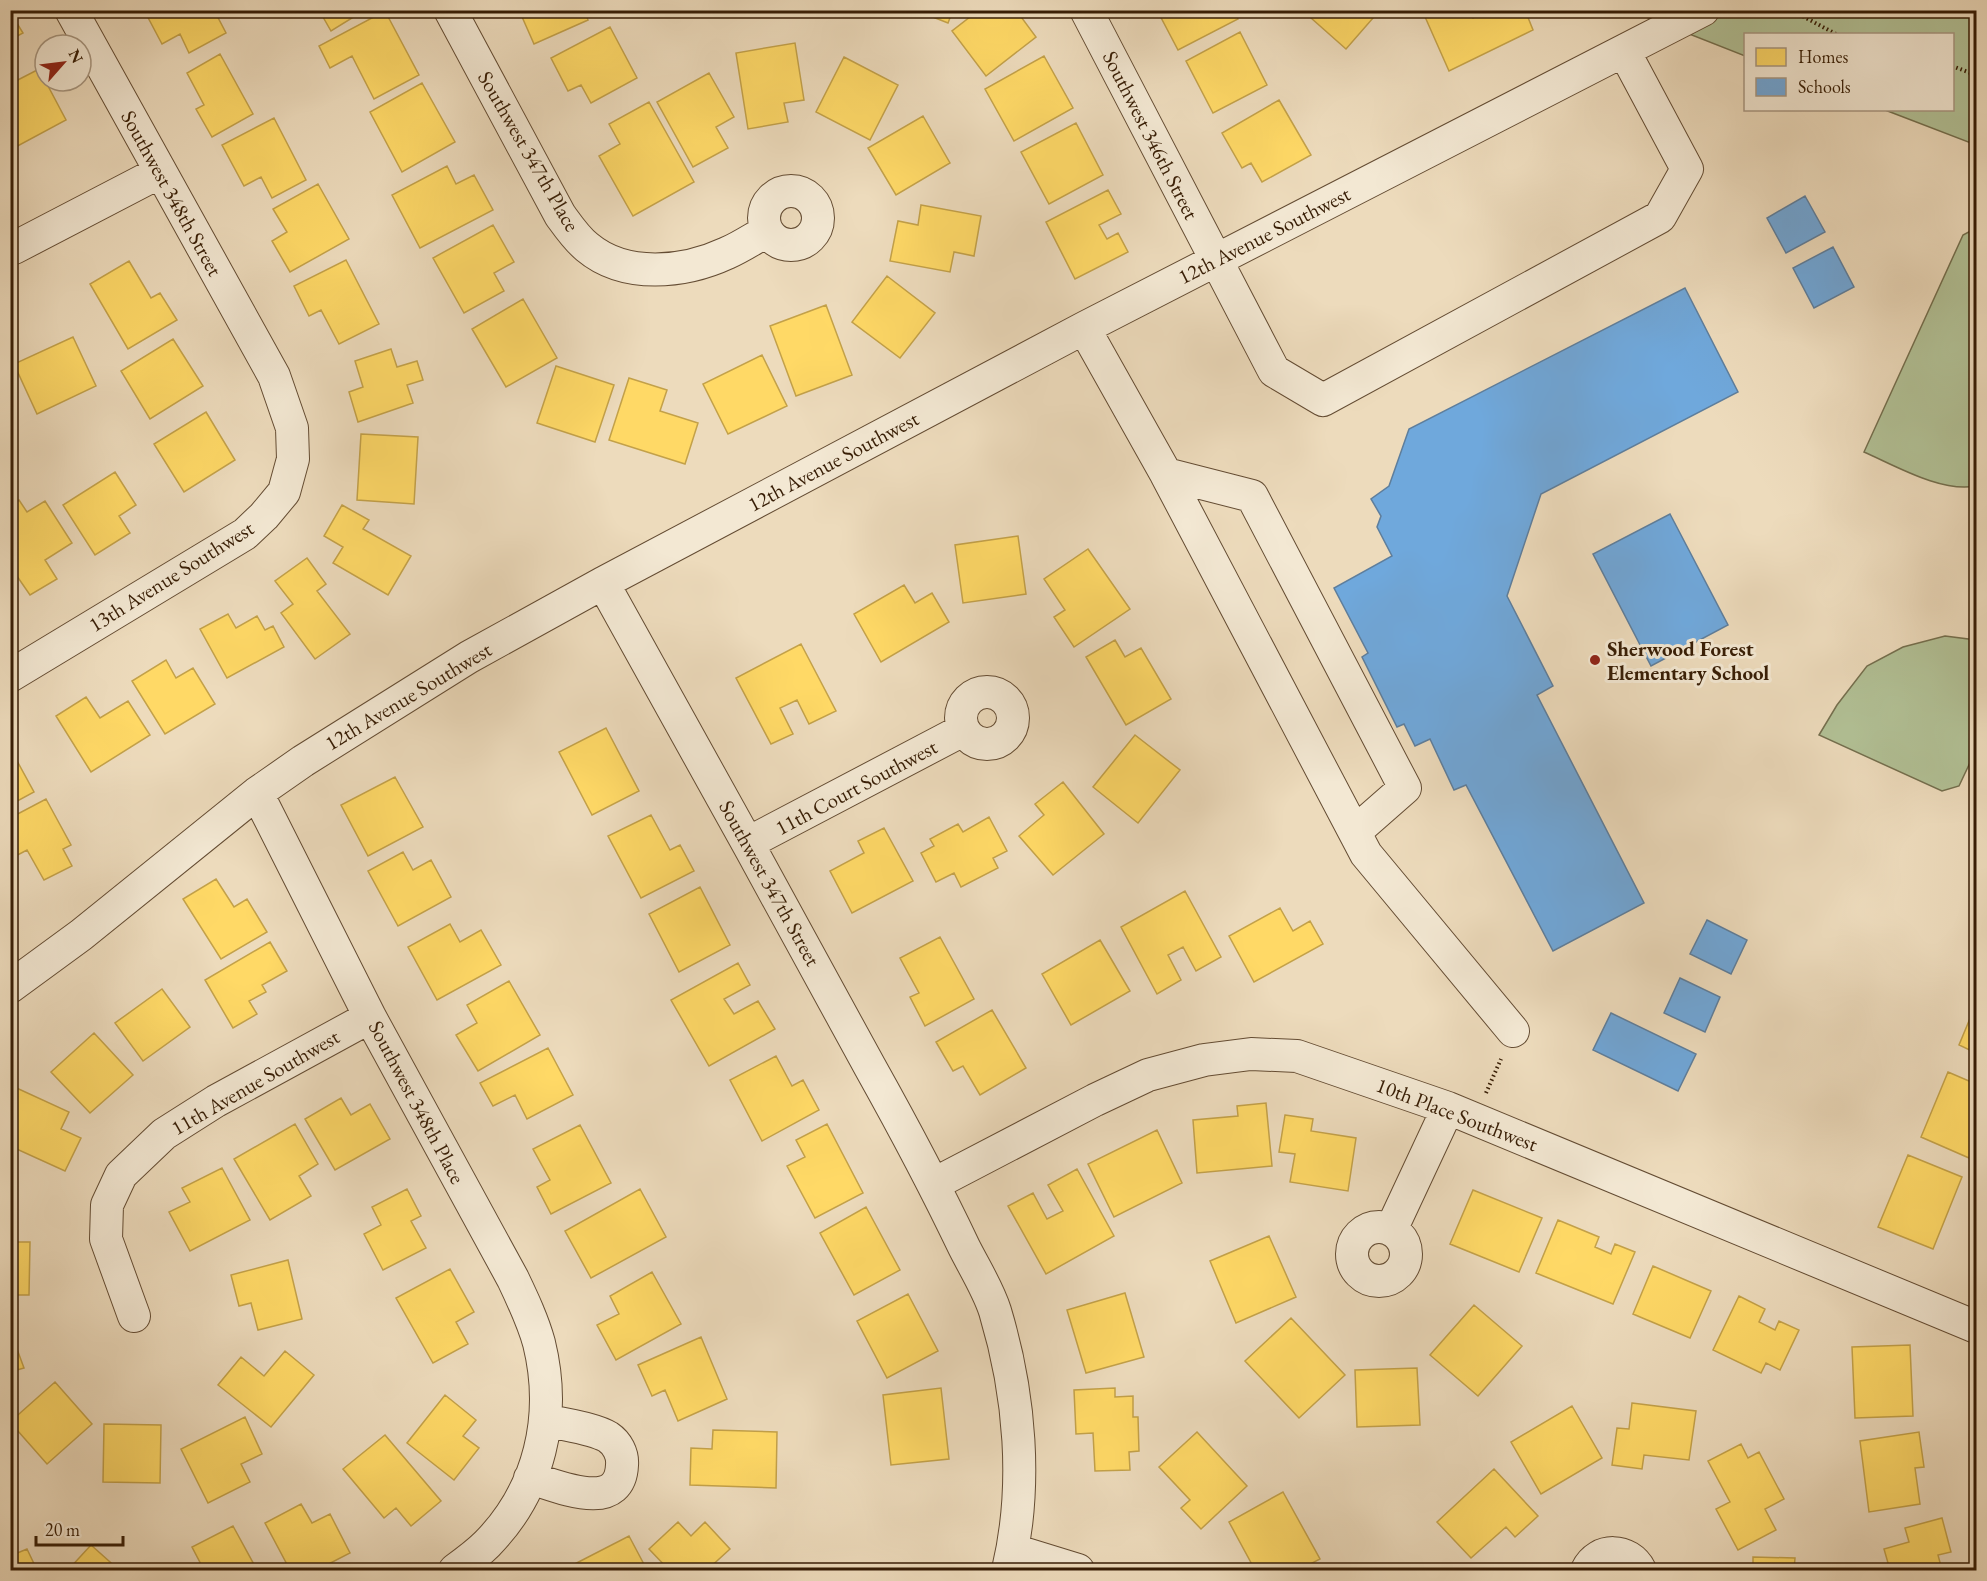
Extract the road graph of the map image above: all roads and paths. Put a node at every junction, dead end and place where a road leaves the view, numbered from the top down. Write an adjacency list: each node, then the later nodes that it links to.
1 (71, 10): 10 (street, Southwest 348th Street)
2 (450, 10): 11 (street, Southwest 347th Place)
3 (1086, 10): 13 (street, Southwest 346th Street)
4 (1703, 10): 7 (street, 12th Avenue Southwest)
5 (1791, 10): 6 (path)
6 (1834, 33)
7 (1624, 51): 13 (street, 12th Avenue Southwest); 13 (street, Southwest 346th Street)
8 (1954, 66): 9 (path)
9 (1977, 75)
10 (160, 172): 12 (street); 15 (street, Southwest 348th Street)
11 (767, 231)
12 (15, 248)
13 (1216, 260): 14 (street, 12th Avenue Southwest)
14 (1084, 328): 16 (street); 17 (street, 12th Avenue Southwest)
15 (274, 376): 18 (street, 13th Avenue Southwest)
16 (1166, 474): 21 (street); 21 (street)
17 (603, 582): 20 (street, 12th Avenue Southwest); 22 (street, Southwest 347th Street)
18 (10, 676)
19 (963, 730): 22 (street, 11th Court Southwest)
20 (257, 794): 23 (street, 12th Avenue Southwest); 24 (street, Southwest 348th Place)
21 (1356, 831): 25 (street)
22 (748, 843): 27 (street, Southwest 347th Street)
23 (10, 987)
24 (370, 1017): 29 (street, 11th Avenue Southwest); 31 (street, Southwest 348th Place)
25 (1513, 1031): 26 (path)
26 (1461, 1113): 27 (street, 10th Place Southwest); 28 (street); 30 (street, 10th Place Southwest)
27 (934, 1184): 33 (street, Southwest 347th Street)
28 (1391, 1230)
29 (134, 1316)
30 (1977, 1327)
31 (546, 1420): 32 (street, Southwest 348th Place); 32 (street)
32 (535, 1466): 34 (street)
33 (1010, 1560): 35 (street)
34 (455, 1570)
35 (1078, 1570)
36 (1587, 1570): 37 (street)
37 (1640, 1570)

